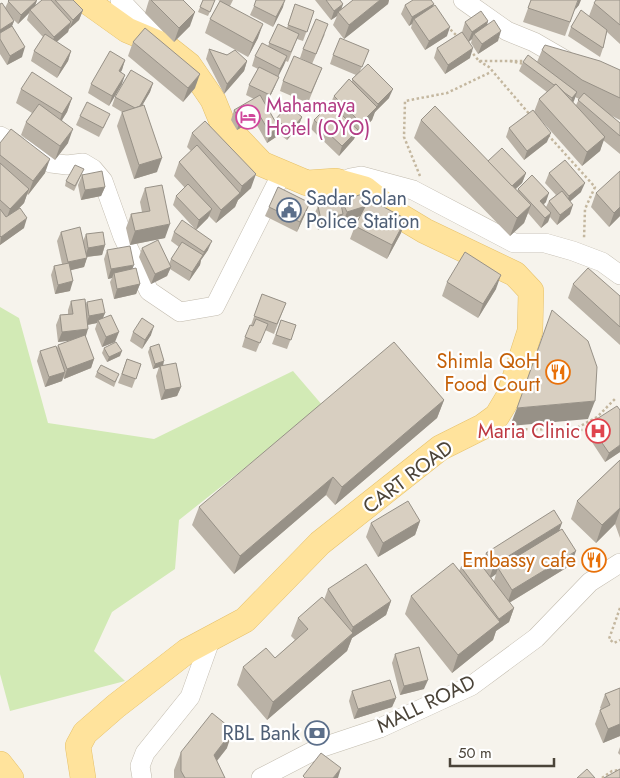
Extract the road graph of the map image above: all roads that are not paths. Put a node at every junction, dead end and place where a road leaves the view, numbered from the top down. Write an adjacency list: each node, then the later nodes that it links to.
1 (85, 0): 4 (main road, CART ROAD)
2 (120, 0): 4 (street)
3 (463, 0): 5 (street)
4 (165, 46): 7 (main road, CART ROAD)
5 (578, 68)
6 (0, 136): 7 (street)
7 (282, 173): 8 (main road, CART ROAD)
8 (336, 181): 9 (street); 11 (main road, CART ROAD)
9 (620, 275)
10 (620, 563): 16 (street, MALL ROAD)
11 (211, 638): 14 (main road, CART ROAD); 15 (street)
12 (0, 764): 13 (main road)
13 (11, 778)
14 (83, 778)
15 (142, 778)
16 (261, 778)

